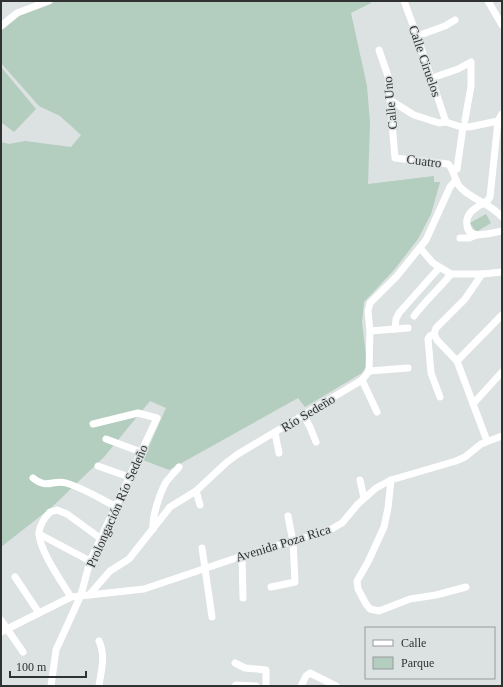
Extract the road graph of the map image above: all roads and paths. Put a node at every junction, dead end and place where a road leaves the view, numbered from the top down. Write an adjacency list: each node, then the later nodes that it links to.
1 (26, 1): 5 (street)
2 (49, 1): 5 (street)
3 (404, 1): 9 (street, Calle Ciruelos)
4 (488, 1): 7 (street)
5 (26, 9): 8 (street)
6 (455, 20): 9 (street)
7 (502, 25)
8 (1, 26)
9 (417, 36): 11 (street, Calle Ciruelos)
10 (379, 50): 12 (street, Calle Uno)
11 (432, 78): 15 (street, Calle Ciruelos); 16 (street)
12 (390, 100): 15 (street); 17 (street, Calle Uno)
13 (502, 114): 14 (street)
14 (498, 121): 16 (street); 20 (street)
15 (446, 122): 16 (street)
16 (464, 124): 18 (street)
17 (395, 158): 19 (street, Cuatro)
18 (457, 169)
19 (456, 180): 20 (street, Cuatro); 26 (street)
20 (484, 203): 21 (street, Cuatro); 24 (street)
21 (499, 209): 22 (street, Cuatro)
22 (502, 217)
23 (502, 231): 24 (street)
24 (477, 235): 25 (street)
25 (460, 238)
26 (420, 248): 27 (street); 35 (street)
27 (439, 268): 29 (street); 34 (street)
28 (502, 272): 30 (street)
29 (451, 274): 30 (street); 32 (street)
30 (482, 274): 36 (street)
31 (502, 315): 37 (street)
32 (414, 316)
33 (408, 328): 34 (street)
34 (395, 329): 35 (street)
35 (370, 331): 39 (street)
36 (434, 334): 37 (street); 42 (street)
37 (457, 361): 43 (street)
38 (408, 368): 39 (street)
39 (369, 371): 41 (street, Río Sedeño)
40 (502, 372): 43 (street)
41 (362, 380): 44 (street); 45 (street, Río Sedeño)
42 (440, 397)
43 (473, 404): 50 (street)
44 (376, 412)
45 (304, 416): 47 (street, Río Sedeño); 51 (street)
46 (93, 424): 52 (street, Prolongación Río Sedeño)
47 (275, 432): 53 (street); 60 (street, Río Sedeño)
48 (502, 436): 50 (street, Avenida Poza Rica)
49 (106, 439): 52 (street)
50 (487, 441): 59 (street, Avenida Poza Rica)
51 (316, 442)
52 (141, 452): 56 (street, Prolongación Río Sedeño)
53 (279, 453)
54 (98, 466): 56 (street)
55 (179, 467): 65 (street)
56 (129, 477): 63 (street, Prolongación Río Sedeño)
57 (33, 478): 63 (street)
58 (360, 480): 61 (street)
59 (391, 480): 61 (street, Avenida Poza Rica); 75 (street)
60 (196, 491): 62 (street); 65 (street, Río Sedeño)
61 (364, 498): 68 (street, Avenida Poza Rica)
62 (200, 505)
63 (115, 506): 67 (street, Prolongación Río Sedeño)
64 (288, 516): 68 (street)
65 (153, 529): 76 (street, Río Sedeño)
66 (39, 534): 67 (street); 71 (street); 78 (street)
67 (100, 538): 71 (street, Prolongación Río Sedeño)
68 (293, 542): 70 (street, Avenida Poza Rica); 74 (street)
69 (202, 548): 72 (street)
70 (242, 556): 72 (street, Avenida Poza Rica); 79 (street)
71 (90, 561): 77 (street, Prolongación Río Sedeño)
72 (206, 568): 76 (street, Avenida Poza Rica); 81 (street)
73 (15, 577): 80 (street)
74 (271, 587)
75 (466, 587)
76 (90, 594): 77 (street)
77 (81, 595): 78 (street); 87 (street, Prolongación Río Sedeño)
78 (70, 597): 80 (street)
79 (243, 598)
80 (40, 613): 83 (street)
81 (212, 617)
82 (1, 620): 83 (street)
83 (4, 630): 85 (street)
84 (99, 641): 88 (street)
85 (23, 652)
86 (235, 663): 91 (street)
87 (51, 686)
88 (98, 686)
89 (235, 686): 90 (street)
90 (256, 686)
91 (266, 686)
92 (301, 686): 93 (street)
93 (336, 686)

